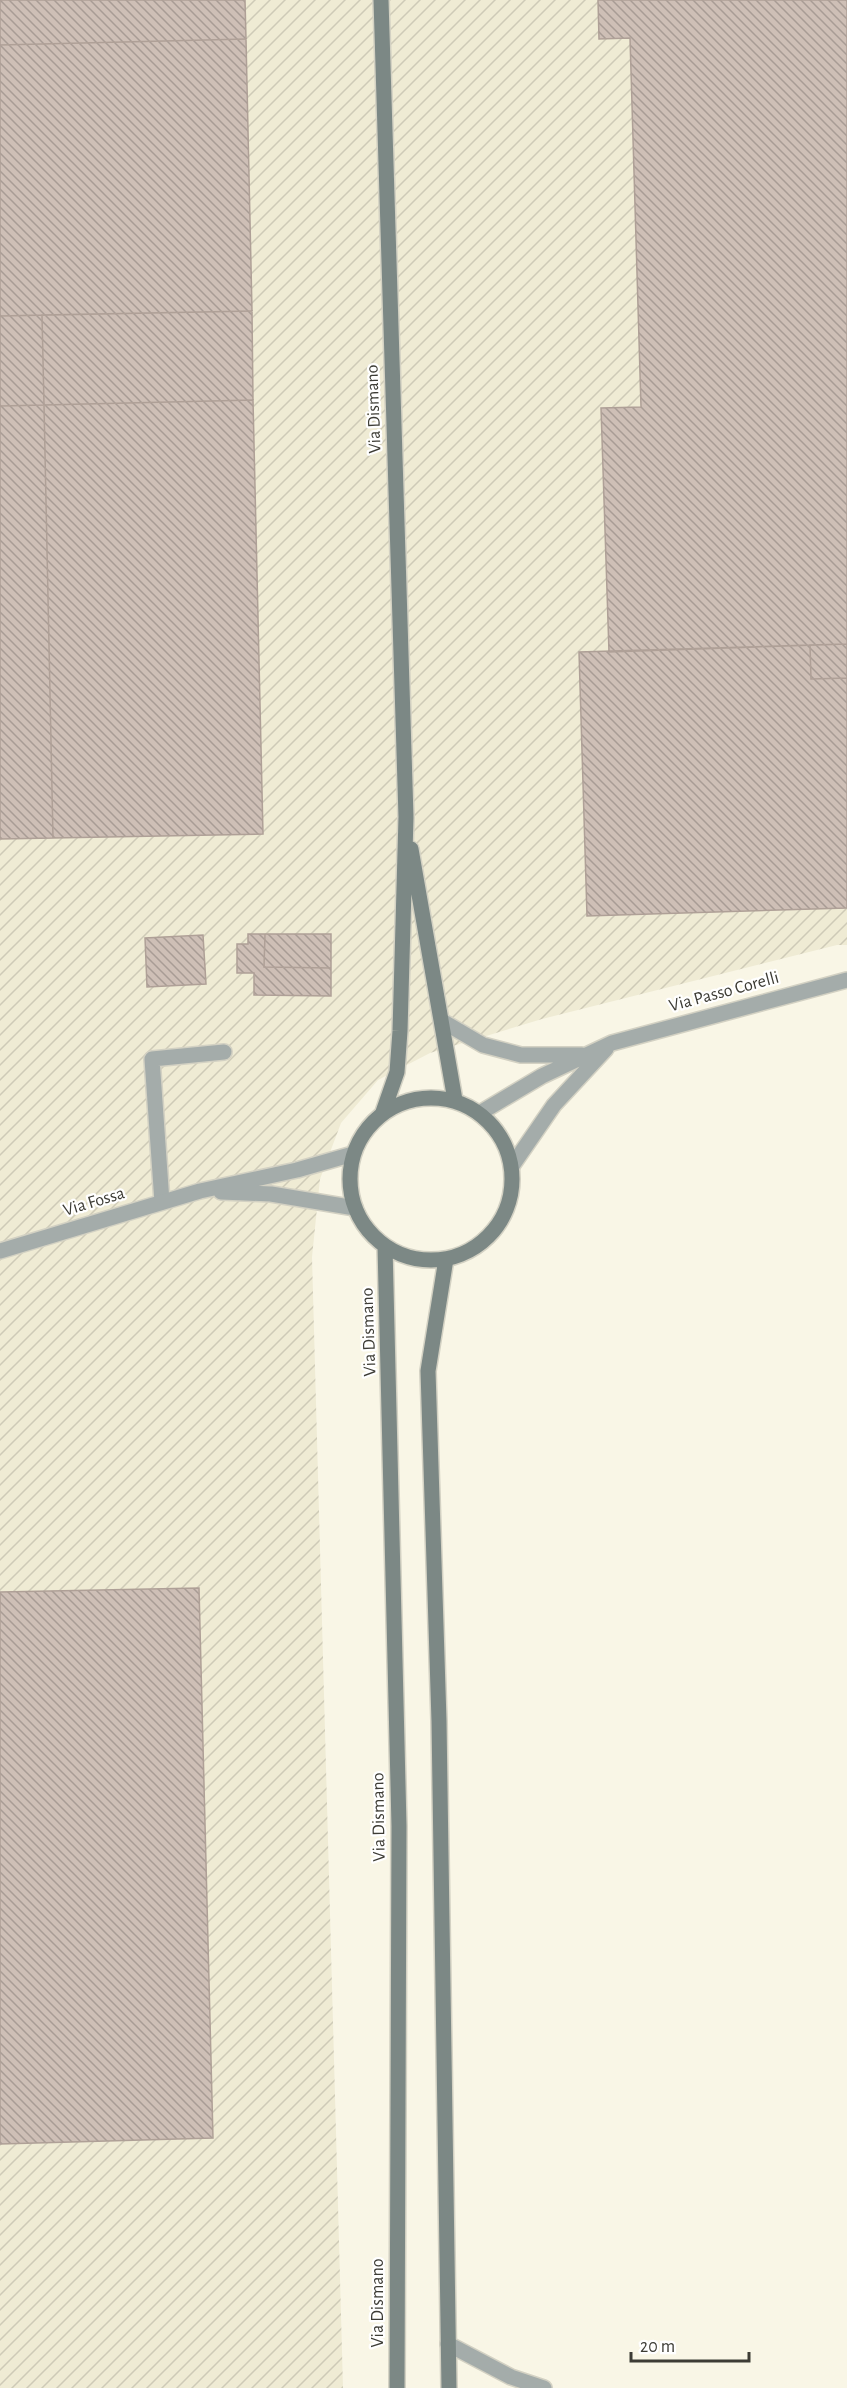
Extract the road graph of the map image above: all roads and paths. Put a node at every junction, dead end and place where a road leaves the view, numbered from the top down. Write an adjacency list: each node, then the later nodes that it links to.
1 (381, 0): 2 (main road, Via Dismano)
2 (406, 817): 4 (main road, Via Dismano); 9 (main road, Via Dismano)
3 (847, 980): 5 (street, Via Passo Corelli)
4 (442, 1022): 7 (street); 8 (main road, Via Dismano)
5 (612, 1043): 7 (street, Via Passo Corelli); 12 (street)
6 (224, 1052): 14 (street)
7 (585, 1055): 10 (street, Via Passo Corelli)
8 (455, 1100): 9 (main road); 10 (main road)
9 (383, 1112): 11 (main road)
10 (480, 1113): 12 (main road)
11 (353, 1154): 13 (street, Via Fossa); 15 (main road)
12 (512, 1166): 18 (main road)
13 (200, 1191): 14 (street, Via Fossa); 15 (street, Via Fossa)
14 (162, 1202): 17 (street, Via Fossa)
15 (355, 1208): 16 (main road)
16 (385, 1246): 18 (main road); 20 (main road, Via Dismano)
17 (0, 1251)
18 (446, 1259): 19 (main road)
19 (448, 2344): 21 (main road); 22 (street)
20 (397, 2388)
21 (449, 2388)
22 (544, 2388)

